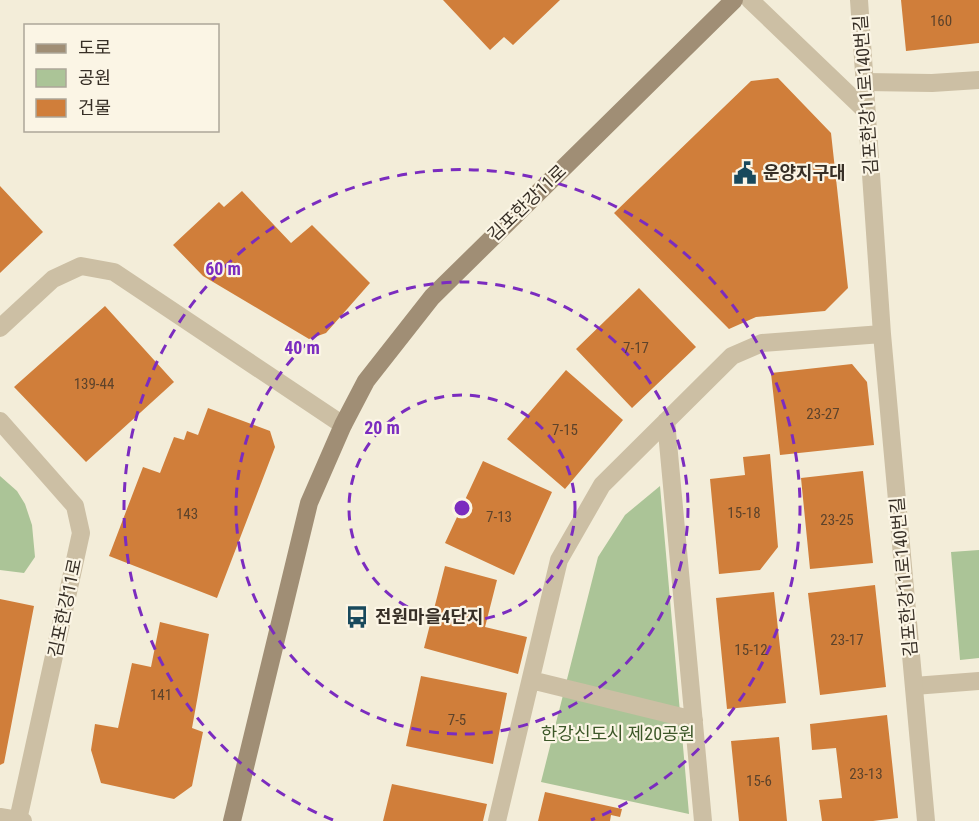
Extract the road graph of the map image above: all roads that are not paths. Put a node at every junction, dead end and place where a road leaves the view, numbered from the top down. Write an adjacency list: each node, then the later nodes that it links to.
1 (734, 0): 11 (street, 김포한강11로)
2 (750, 0): 6 (street)
3 (859, 0): 5 (street, 김포한강11로140번길)
4 (979, 80): 5 (street)
5 (865, 82): 6 (street, 김포한강11로140번길)
6 (867, 112): 8 (street, 김포한강11로140번길)
7 (0, 328): 11 (street)
8 (882, 334): 10 (street); 14 (street, 김포한강11로140번길)
9 (0, 421): 17 (street, 김포한강11로)
10 (666, 422): 12 (street); 15 (street)
11 (343, 425): 18 (street, 김포한강11로)
12 (531, 680): 15 (street); 19 (street)
13 (979, 681): 14 (street)
14 (914, 686): 21 (street, 김포한강11로140번길)
15 (694, 720): 20 (street)
16 (0, 817): 17 (street, 김포한강11로)
17 (21, 821)
18 (232, 821)
19 (497, 821)
20 (703, 821)
21 (926, 821)

